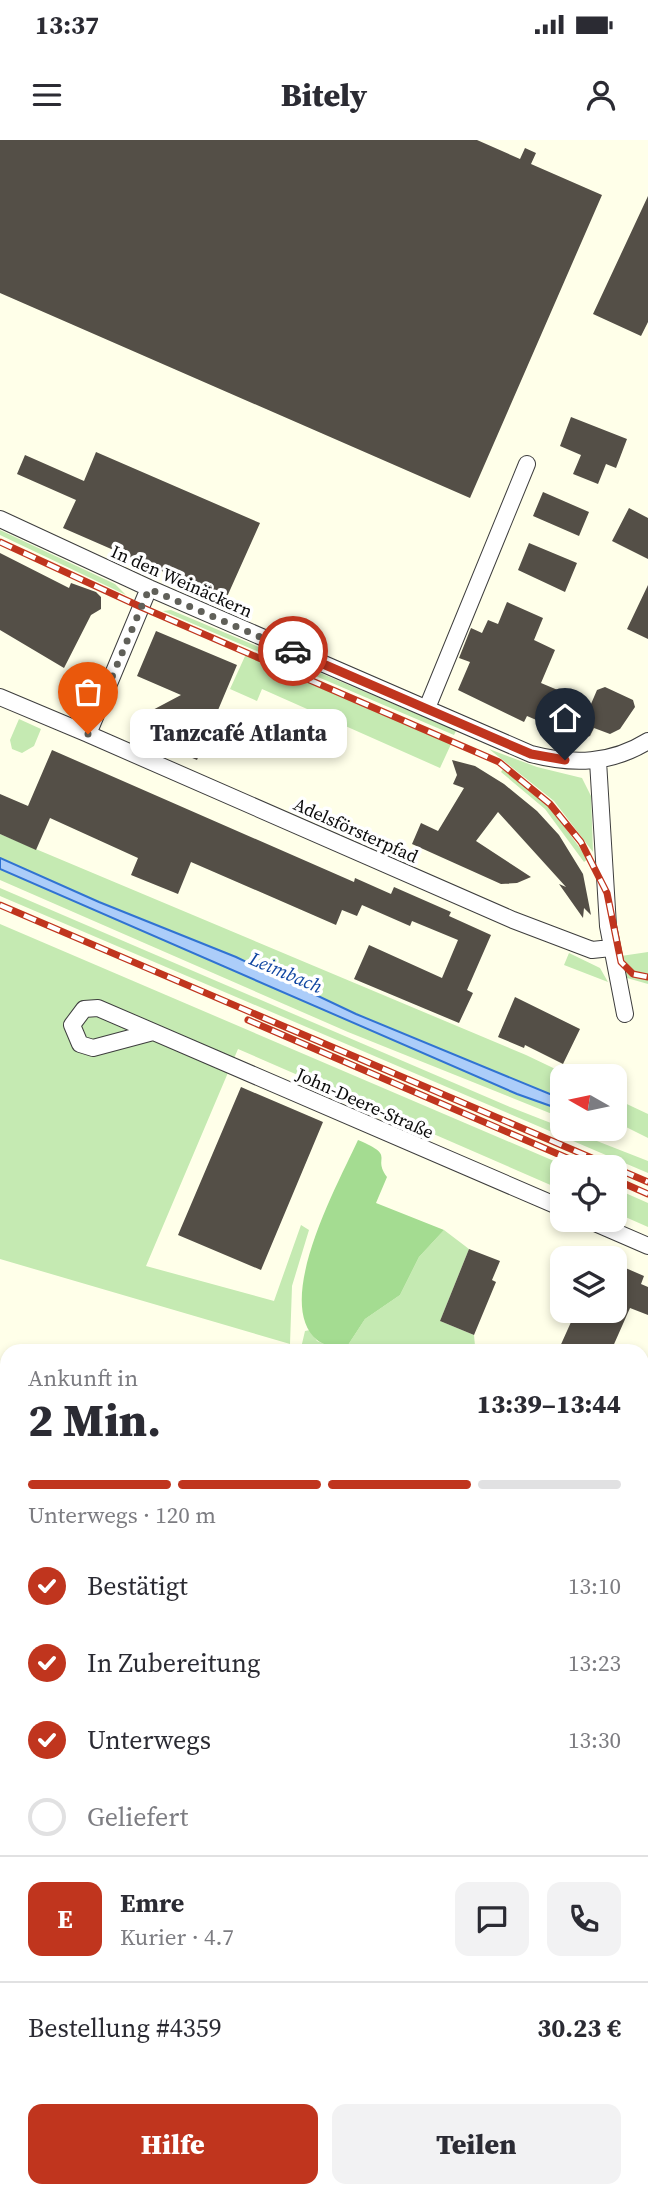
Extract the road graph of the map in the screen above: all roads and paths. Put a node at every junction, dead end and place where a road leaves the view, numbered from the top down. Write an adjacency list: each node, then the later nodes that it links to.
1 (527, 464): 5 (street)
2 (0, 519): 3 (street, In den Weinäckern)
3 (149, 589): 5 (street, In den Weinäckern); 6 (street)
4 (0, 696): 6 (street, Adelsförsterpfad)
5 (427, 708): 8 (street, In den Weinäckern)
6 (88, 734): 9 (street, Adelsförsterpfad)
7 (648, 741): 8 (street, In den Weinäckern)
8 (598, 761): 9 (street)
9 (611, 948): 10 (street)
10 (625, 1014)
11 (153, 1032): 12 (street, John-Deere-Straße)
12 (550, 1203)
13 (616, 1232): 14 (street)
14 (648, 1246)

